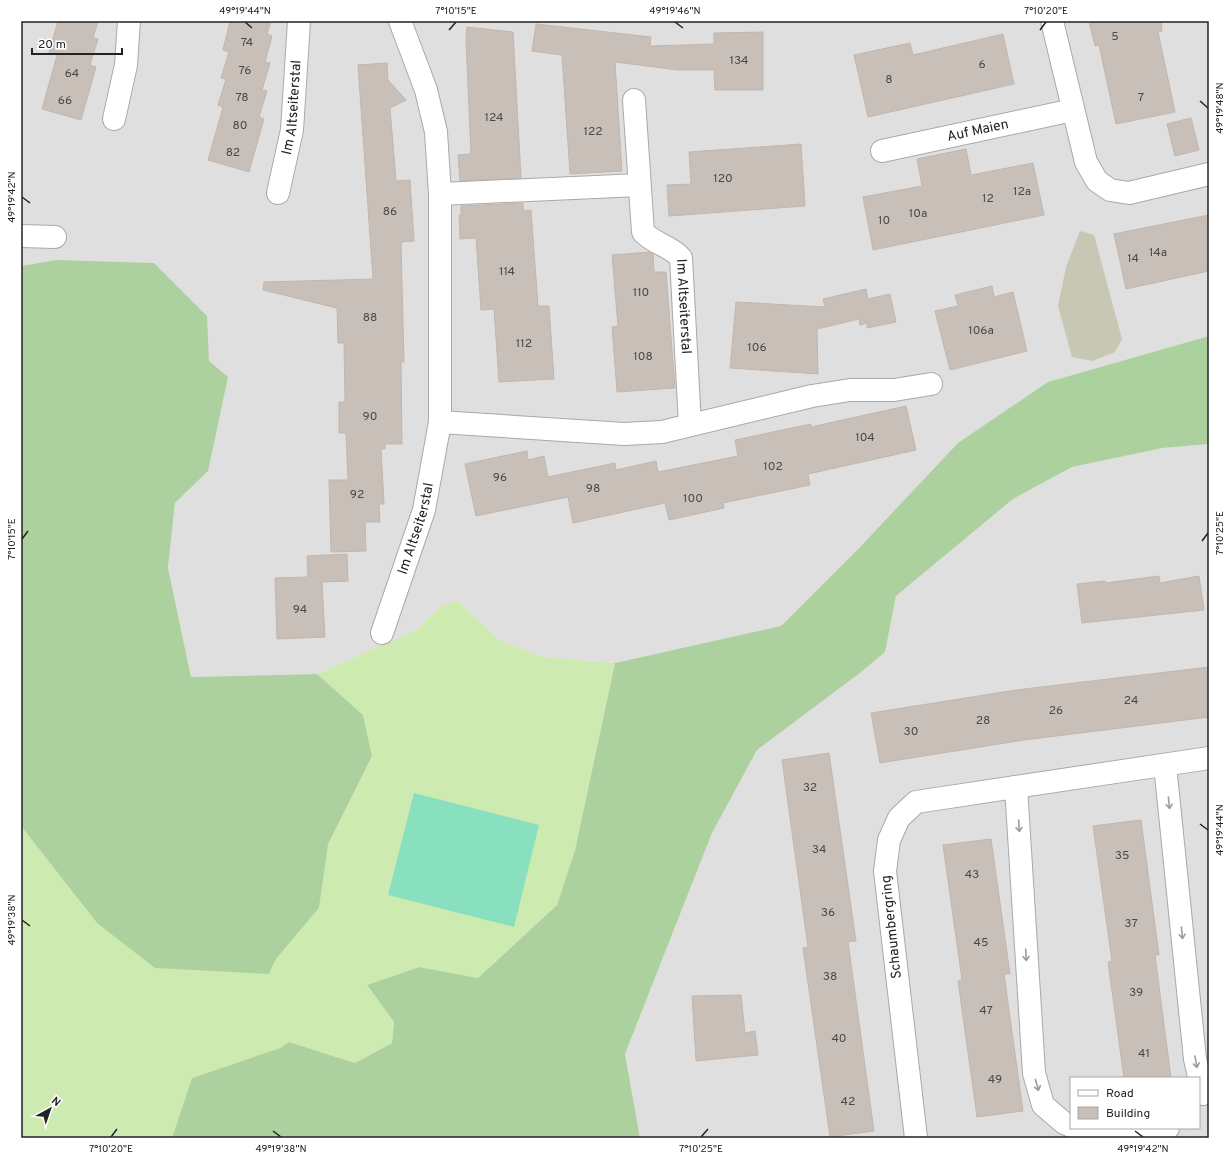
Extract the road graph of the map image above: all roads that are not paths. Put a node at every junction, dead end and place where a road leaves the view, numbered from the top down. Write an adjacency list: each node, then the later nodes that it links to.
1 (129, 21): 7 (street)
2 (298, 21): 11 (street, Im Altseiterstal)
3 (400, 21): 12 (street, Im Altseiterstal)
4 (1052, 21): 6 (street)
5 (634, 100): 10 (street, Im Altseiterstal)
6 (1073, 110): 8 (street, Auf Maien); 9 (street)
7 (114, 119)
8 (882, 150)
9 (1209, 174)
10 (639, 185): 12 (street); 17 (street, Im Altseiterstal)
11 (278, 193)
12 (440, 194): 16 (street, Im Altseiterstal)
13 (21, 236): 14 (street)
14 (55, 237)
15 (931, 384): 17 (street)
16 (440, 422): 17 (street); 18 (street, Im Altseiterstal)
17 (690, 425)
18 (382, 633)
19 (1209, 758): 20 (street, Schaumbergring)
20 (1165, 765): 21 (street, Schaumbergring); 22 (street, one-way to 22)
21 (1016, 787): 25 (street, one-way to 25); 28 (street, Schaumbergring)
22 (1200, 1077)
23 (1200, 1079): 24 (street, one-way to 24)
24 (1204, 1095)
25 (1070, 1126)
26 (1081, 1129): 27 (street)
27 (1156, 1129)
28 (916, 1138)

